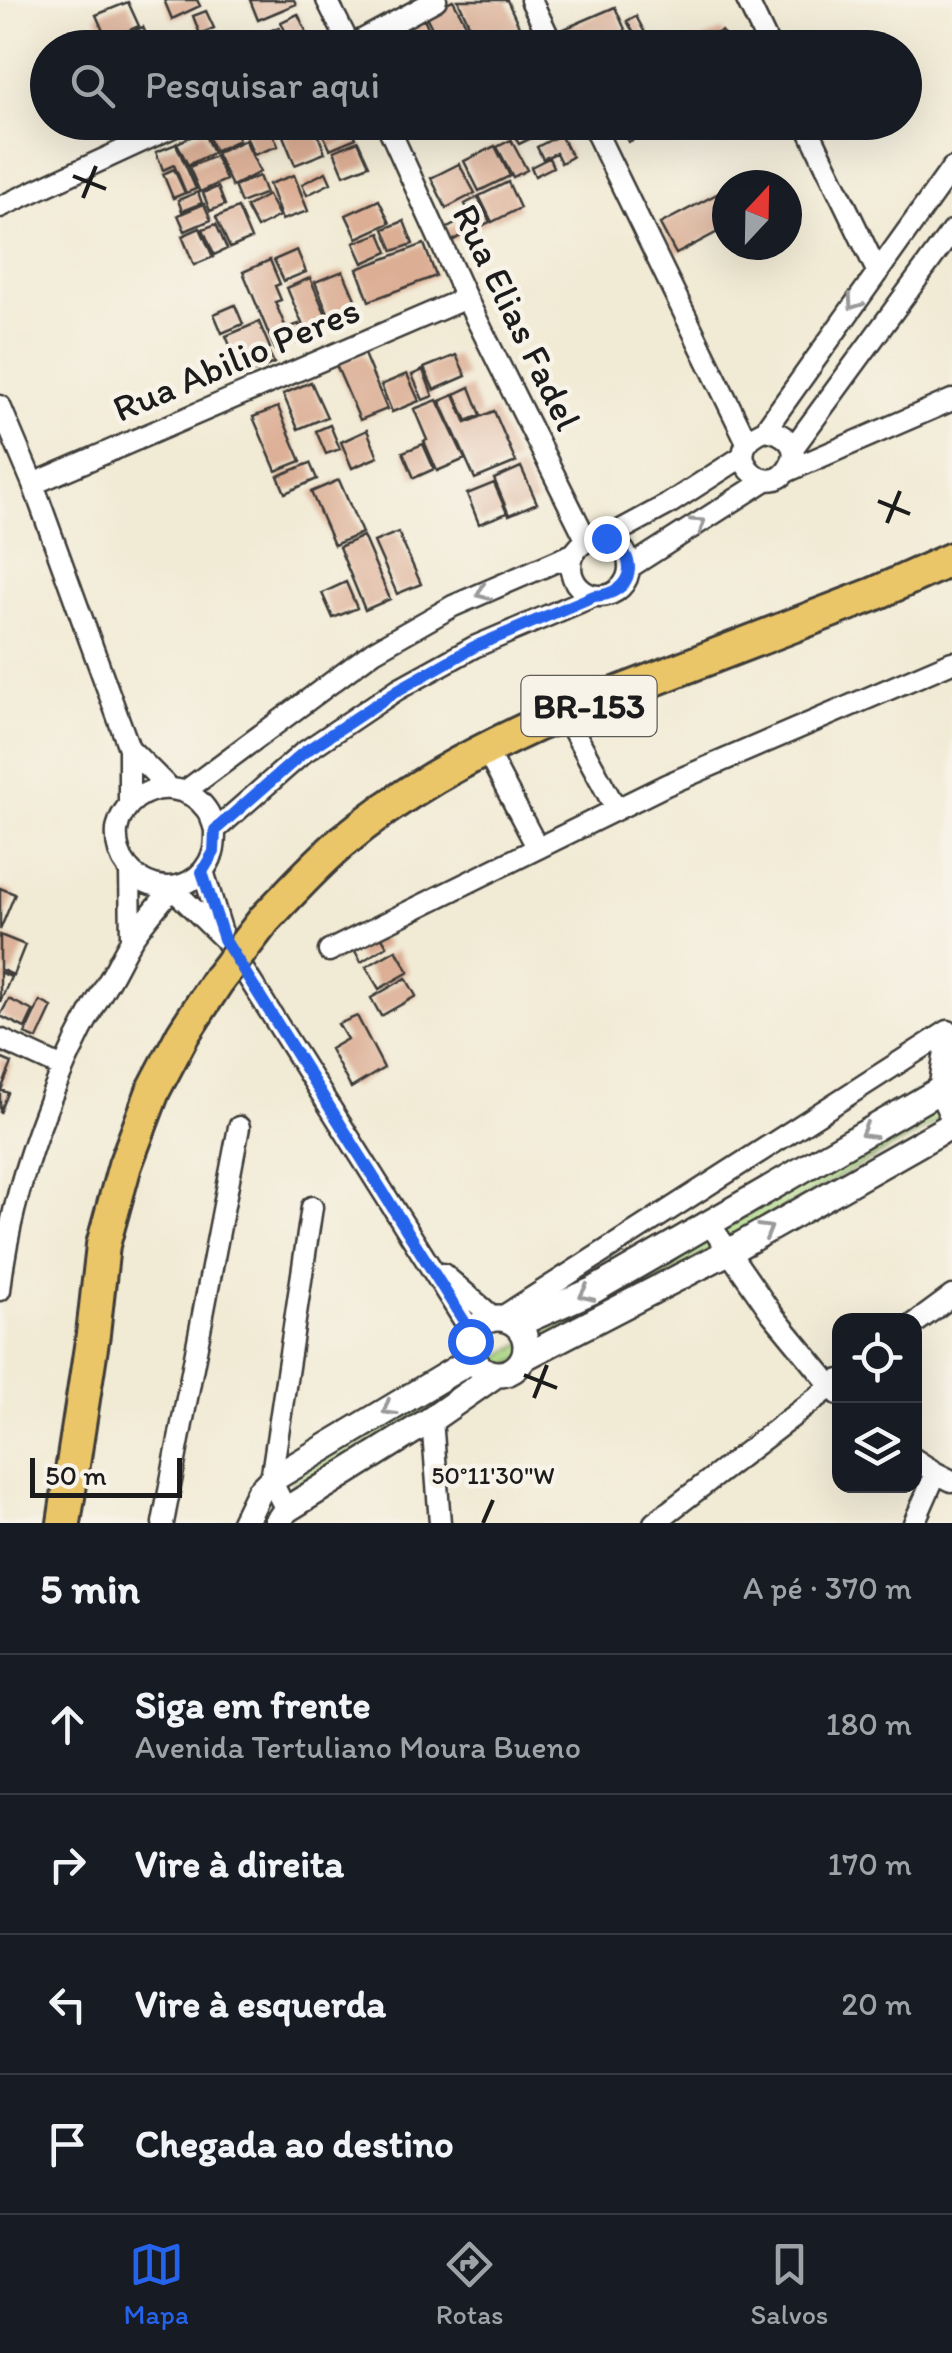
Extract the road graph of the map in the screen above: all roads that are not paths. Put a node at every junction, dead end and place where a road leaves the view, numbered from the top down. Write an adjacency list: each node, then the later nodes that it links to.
1 (328, 0): 5 (street)
2 (436, 0): 6 (street)
3 (531, 0): 7 (street)
4 (747, 0): 8 (street)
5 (342, 30)
6 (381, 30)
7 (545, 30)
8 (761, 30)
9 (145, 140): 14 (street)
10 (394, 140): 17 (street, Rua Elias Fadel)
11 (600, 140): 20 (street)
12 (814, 140): 16 (street)
13 (952, 168): 16 (street)
14 (0, 208)
15 (952, 231): 21 (street)
16 (876, 271): 20 (street, one-way to 20)
17 (466, 298): 24 (street, Rua Abilio Peres); 25 (street, Rua Elias Fadel)
18 (952, 400): 22 (street)
19 (0, 406): 24 (street)
20 (752, 443): 21 (street); 23 (street); 25 (street)
21 (793, 448): 22 (street)
22 (788, 471): 23 (street)
23 (766, 480): 27 (street, one-way to 23)
24 (33, 484): 31 (street)
25 (589, 544): 27 (street); 28 (street); 33 (street, one-way to 33)
26 (952, 558): 30 (highway, BR-153)
27 (630, 566): 28 (street)
28 (594, 596): 36 (street)
29 (952, 662): 35 (street)
30 (566, 714): 32 (highway, BR-153); 35 (street)
31 (129, 748): 33 (street); 34 (street)
32 (485, 748): 37 (street); 67 (highway, BR-153, bridge)
33 (177, 790): 34 (street); 36 (street)
34 (129, 804): 38 (street)
35 (616, 809): 37 (street)
36 (215, 830): 39 (street)
37 (537, 847): 43 (street)
38 (130, 870): 40 (street); 42 (street)
39 (202, 872): 40 (street); 41 (street)
40 (172, 888): 41 (street); 42 (street)
41 (224, 939): 52 (street)
42 (130, 940): 45 (street)
43 (329, 951)
44 (0, 1040): 45 (street)
45 (63, 1068): 53 (street)
46 (945, 1087): 47 (street); 50 (street, one-way to 50); 56 (street)
47 (952, 1122): 51 (street, one-way to 47)
48 (239, 1127): 68 (street)
49 (312, 1207): 65 (street)
50 (709, 1223): 51 (street); 56 (street, one-way to 56)
51 (730, 1252): 58 (street); 60 (street)
52 (426, 1259): 56 (street); 57 (street)
53 (0, 1290)
54 (952, 1296): 55 (street)
55 (922, 1318)
56 (504, 1320): 57 (street); 58 (street)
57 (472, 1346): 59 (street); 65 (street, one-way to 65)
58 (525, 1357): 59 (street)
59 (496, 1375): 62 (street)
60 (832, 1383)
61 (832, 1391): 71 (street)
62 (432, 1419): 66 (street); 70 (street)
63 (922, 1463): 64 (street)
64 (944, 1477): 72 (street)
65 (271, 1480): 66 (street); 69 (street)
66 (281, 1517)
67 (64, 1523)
68 (164, 1523)
69 (244, 1523)
70 (440, 1523)
71 (654, 1523)
72 (914, 1523)

